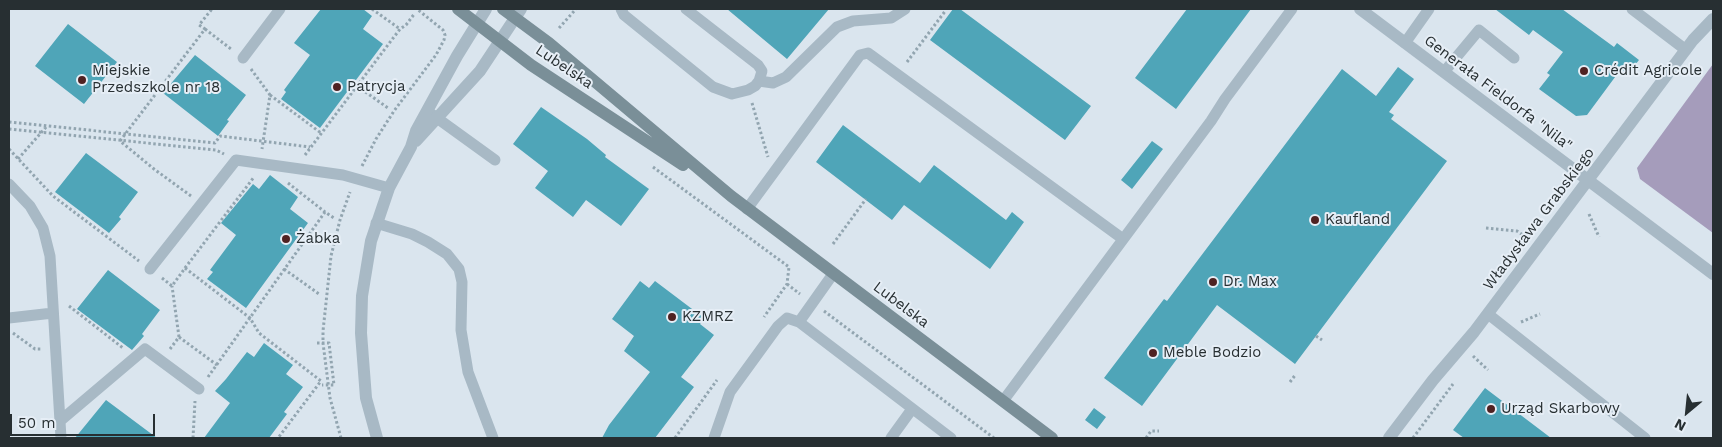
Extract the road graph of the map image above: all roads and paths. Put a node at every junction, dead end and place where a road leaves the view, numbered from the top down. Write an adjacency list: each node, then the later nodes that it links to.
1 (212, 9): 24 (path)
2 (280, 9): 30 (lane)
3 (372, 9): 25 (path)
4 (418, 9): 20 (path)
5 (458, 9): 21 (main road, Lubelska)
6 (486, 9): 21 (street)
7 (502, 9): 18 (main road, Lubelska)
8 (576, 9): 23 (path)
9 (620, 9): 36 (lane)
10 (686, 9): 34 (lane)
11 (904, 9): 34 (lane)
12 (1292, 9): 70 (lane)
13 (1360, 9): 27 (street, Generała Fieldorfa "Nila")
14 (1429, 9): 27 (lane)
15 (1632, 9): 29 (lane)
16 (946, 10): 33 (path)
17 (415, 13): 25 (path)
18 (518, 14): 26 (street); 59 (main road, Lubelska)
19 (1713, 19): 29 (street, Władysława Grabskiego)
20 (435, 22): 22 (path); 28 (path)
21 (477, 24): 26 (main road, Lubelska); 39 (street)
22 (432, 26)
23 (560, 28)
24 (206, 29): 30 (path); 45 (path)
25 (400, 29): 35 (path)
26 (500, 42): 39 (street); 59 (main road, Lubelska)
27 (1405, 43): 32 (street, Generała Fieldorfa "Nila")
28 (442, 45)
29 (1686, 50): 56 (street, Władysława Grabskiego)
30 (243, 58): 37 (path)
31 (1514, 58): 32 (lane)
32 (1444, 72): 56 (street, Generała Fieldorfa "Nila")
33 (898, 75): 62 (lane); 70 (lane)
34 (759, 81): 36 (lane)
35 (357, 86): 38 (path); 44 (path)
36 (748, 90): 53 (path)
37 (270, 95): 44 (path); 47 (path)
38 (388, 108)
39 (432, 114): 51 (lane); 58 (street)
40 (9, 122): 41 (path)
41 (47, 126): 43 (path); 45 (path)
42 (9, 129): 43 (path)
43 (41, 133): 46 (path); 49 (path)
44 (321, 133): 48 (path)
45 (125, 134): 46 (path); 47 (path)
46 (120, 141): 50 (path); 61 (path)
47 (263, 141): 48 (path); 52 (path)
48 (310, 147): 55 (path)
49 (18, 159)
50 (236, 160): 52 (lane); 61 (lane)
51 (495, 160)
52 (260, 163): 55 (lane); 72 (path)
53 (764, 163)
54 (650, 164): 80 (path)
55 (295, 167): 58 (lane); 63 (path)
56 (1588, 181): 76 (street, Generała Fieldorfa "Nila"); 82 (street, Władysława Grabskiego)
57 (9, 184): 78 (lane)
58 (389, 188): 66 (street)
59 (731, 196): 62 (main road, Lubelska)
60 (866, 199): 71 (path)
61 (202, 204): 73 (lane)
62 (748, 209): 75 (main road, Lubelska)
63 (325, 212): 65 (path); 74 (path)
64 (1589, 214): 69 (path)
65 (334, 218)
66 (376, 223): 113 (street); 114 (lane)
67 (1486, 228): 68 (path)
68 (1526, 237)
69 (1600, 237)
70 (1123, 240): 106 (lane)
71 (833, 244)
72 (185, 268)
73 (150, 269)
74 (284, 269): 79 (path); 98 (path)
75 (834, 274): 80 (lane); 106 (main road, Lubelska)
76 (1713, 274)
77 (172, 286): 89 (path)
78 (52, 294): 81 (lane); 95 (path)
79 (319, 294)
80 (813, 303): 85 (lane); 118 (path)
81 (53, 313): 84 (lane); 92 (lane)
82 (1488, 314): 121 (street, Władysława Grabskiego); 123 (lane)
83 (1540, 314): 86 (path)
84 (9, 318)
85 (799, 322): 107 (lane); 115 (lane)
86 (1516, 324)
87 (9, 330): 92 (path)
88 (1316, 336): 90 (path)
89 (179, 337): 96 (path); 98 (path)
90 (1322, 340)
91 (317, 343): 104 (path)
92 (55, 348): 108 (lane)
93 (1478, 351): 94 (path)
94 (1473, 356): 97 (path); 99 (path)
95 (136, 357): 96 (lane); 108 (lane)
96 (162, 362): 105 (lane)
97 (1468, 364)
98 (216, 365): 105 (path)
99 (1488, 370)
100 (1296, 374): 103 (path)
101 (1457, 379): 122 (path)
102 (321, 380): 112 (path)
103 (1290, 382)
104 (322, 386)
105 (199, 389): 111 (path)
106 (1003, 402): 119 (main road, Lubelska)
107 (912, 409): 116 (lane); 117 (lane)
108 (60, 421): 110 (lane)
109 (1159, 431): 120 (path)
110 (61, 438)
111 (194, 438)
112 (278, 438)
113 (377, 438)
114 (493, 438)
115 (714, 438)
116 (891, 438)
117 (951, 438)
118 (994, 438)
119 (1052, 438)
120 (1146, 438)
121 (1389, 438)
122 (1413, 438)
123 (1645, 438)

